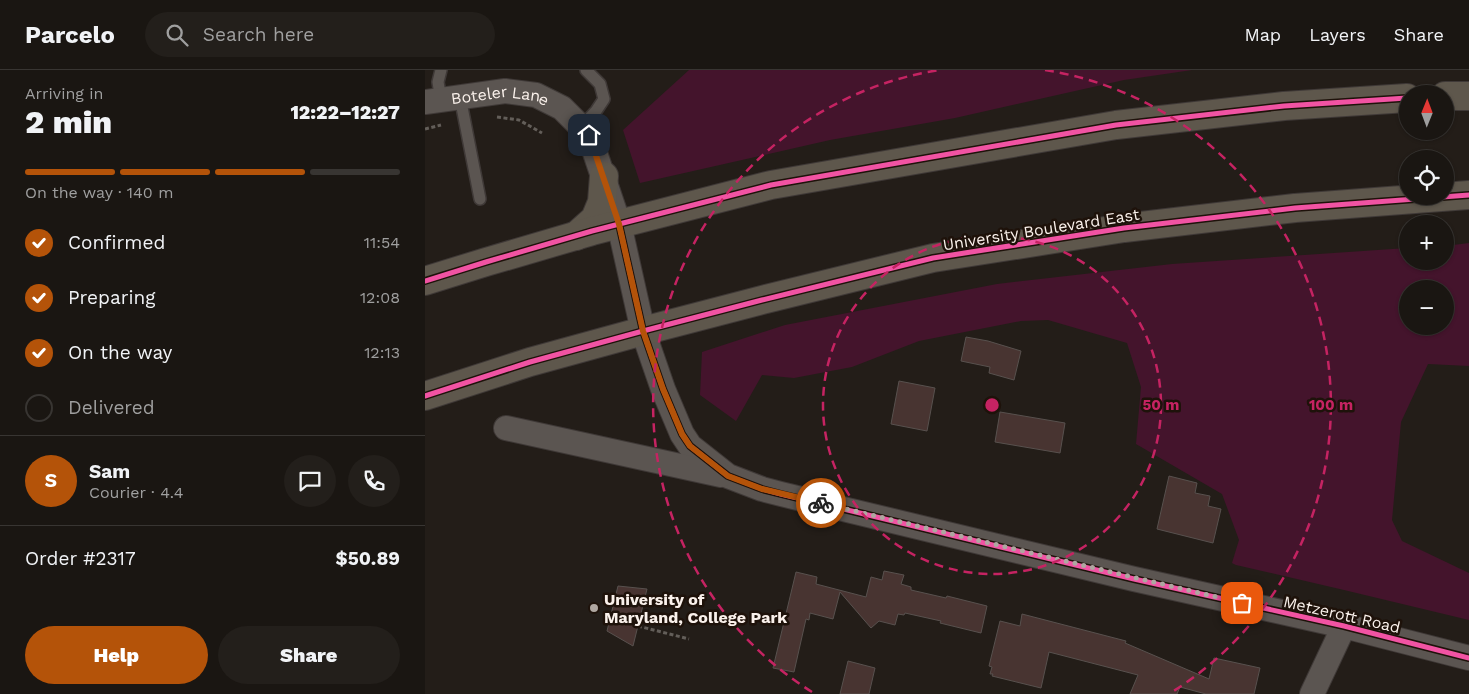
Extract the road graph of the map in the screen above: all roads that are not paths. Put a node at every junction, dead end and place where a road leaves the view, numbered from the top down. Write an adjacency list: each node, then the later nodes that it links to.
1 (441, 70): 6 (lane)
2 (586, 70): 7 (lane)
3 (1454, 96): 4 (main road)
4 (1469, 96)
5 (1399, 99): 11 (main road)
6 (442, 100): 7 (street, Boteler Lane); 10 (lane)
7 (581, 127): 8 (street, Boteler Lane)
8 (604, 176): 11 (street, Boteler Lane); 12 (main road)
9 (1469, 195): 14 (main road, University Boulevard East)
10 (480, 199)
11 (619, 224): 12 (main road); 14 (street, Metzerott Road)
12 (576, 236): 13 (main road)
13 (425, 282)
14 (643, 331): 15 (main road, University Boulevard East); 17 (street, Metzerott Road)
15 (425, 396)
16 (505, 428): 17 (street)
17 (728, 476): 18 (street, Metzerott Road)
18 (1344, 626): 19 (street, Metzerott Road); 20 (street)
19 (1469, 658)
20 (1312, 694)

